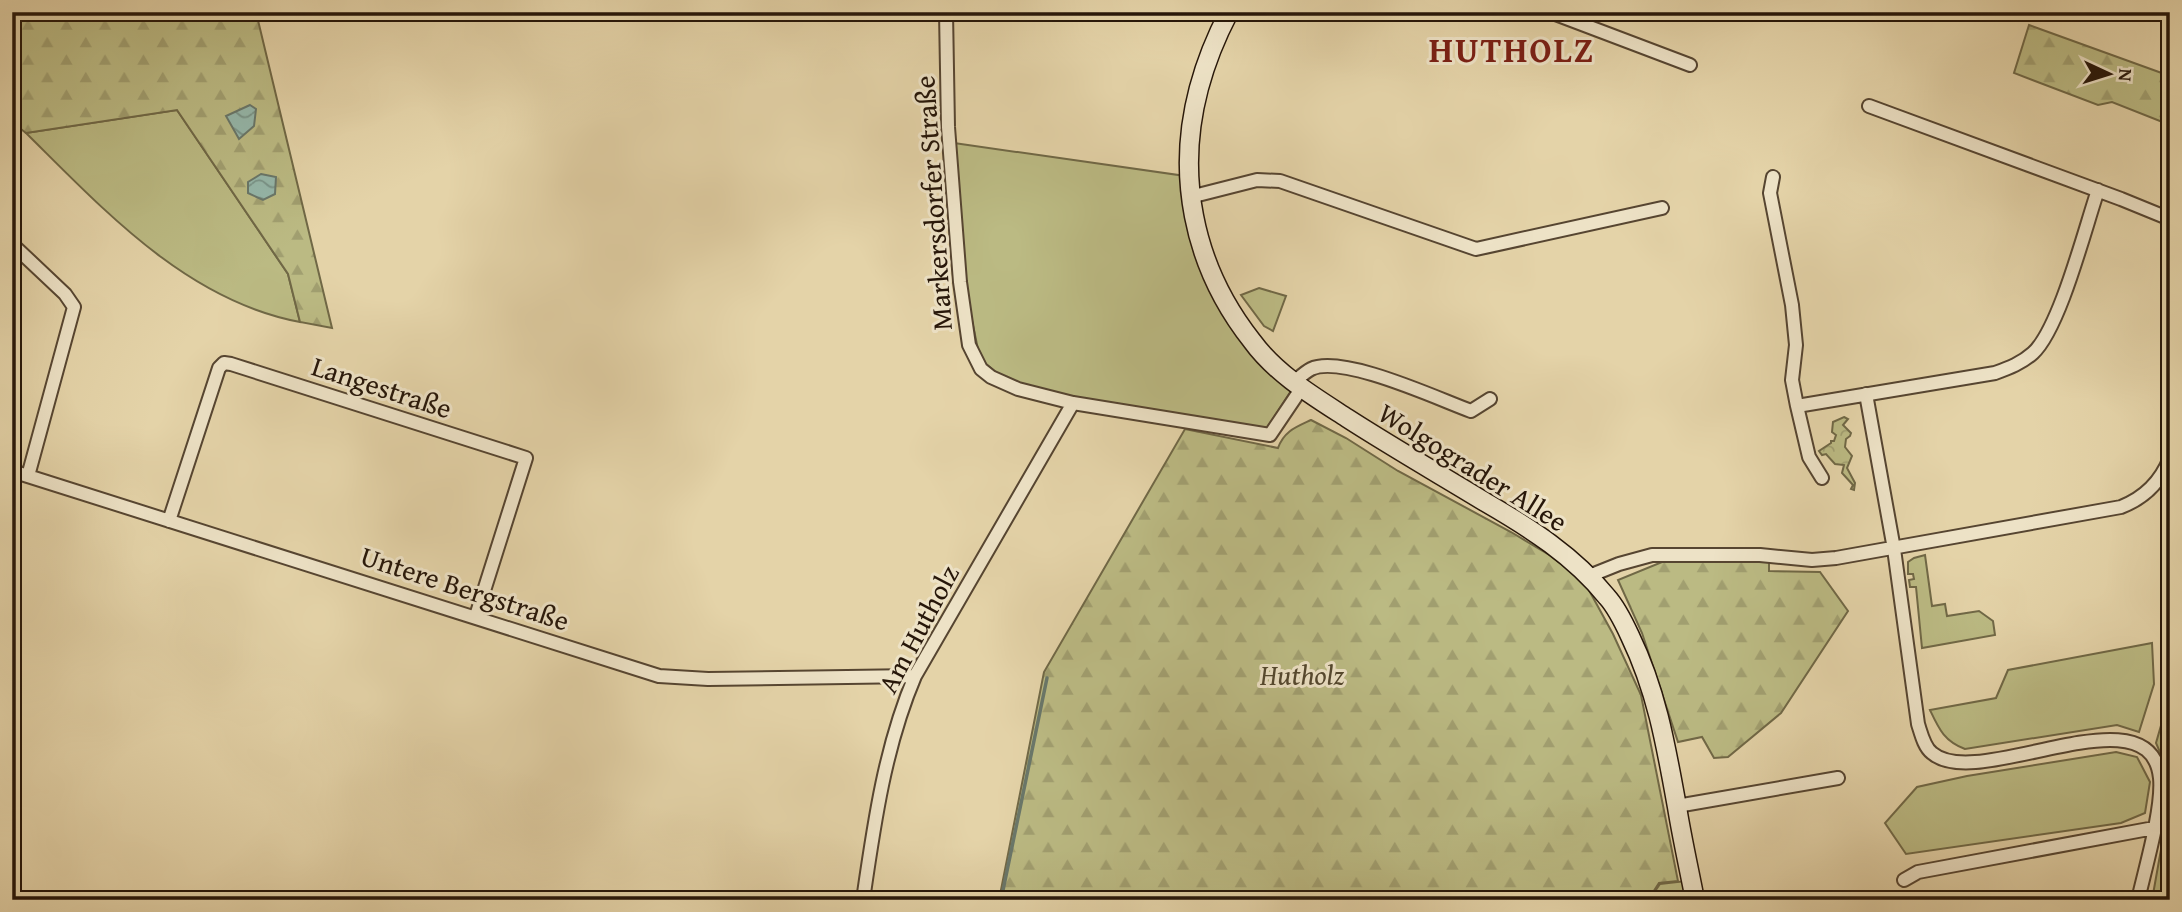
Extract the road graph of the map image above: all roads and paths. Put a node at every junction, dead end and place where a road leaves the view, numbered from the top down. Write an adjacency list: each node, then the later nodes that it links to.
1 (946, 12): 15 (street, Markersdorfer Straße)
2 (1229, 12): 8 (main road, Wolgograder Allee)
3 (1550, 12): 4 (street)
4 (1690, 65)
5 (1869, 106): 7 (street)
6 (1773, 177): 16 (street)
7 (2098, 190): 10 (street); 13 (street)
8 (1190, 197): 9 (street); 12 (main road, Wolgograder Allee)
9 (1662, 208)
10 (2170, 219)
11 (12, 244): 19 (street)
12 (1297, 386): 14 (street, Wolgograder Allee); 15 (street, Markersdorfer Straße); 23 (main road, Wolgograder Allee)
13 (1866, 394): 16 (street); 22 (street)
14 (1490, 399)
15 (1073, 403): 25 (street, Am Hutholz)
16 (1797, 406): 20 (street)
17 (2170, 458): 22 (street)
18 (12, 471): 19 (street, Untere Bergstraße)
19 (27, 476): 21 (street, Untere Bergstraße)
20 (1822, 478)
21 (169, 521): 24 (street, Untere Bergstraße); 24 (street, Langestraße)
22 (1894, 549): 23 (street); 28 (street)
23 (1589, 576): 27 (main road, Wolgograder Allee)
24 (476, 617): 25 (street, Untere Bergstraße)
25 (915, 676): 30 (street, Am Hutholz)
26 (1839, 778): 27 (street)
27 (1677, 806): 31 (main road, Wolgograder Allee)
28 (2154, 828): 29 (street); 32 (street)
29 (1904, 880)
30 (863, 900)
31 (1695, 900)
32 (2138, 900)

